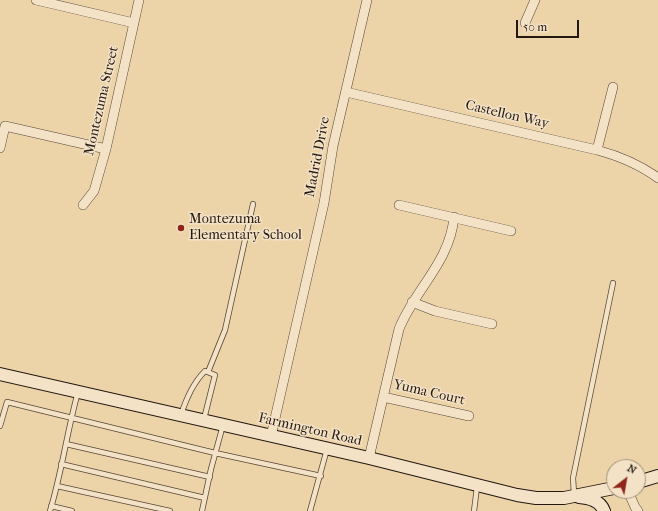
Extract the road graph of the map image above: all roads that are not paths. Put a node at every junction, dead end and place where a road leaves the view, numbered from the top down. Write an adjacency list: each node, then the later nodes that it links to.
1 (36, 0): 5 (street)
2 (140, 0): 5 (street, Montezuma Street)
3 (367, 0): 8 (street, Madrid Drive)
4 (535, 0): 6 (street)
5 (134, 23): 10 (street, Montezuma Street)
6 (525, 23)
7 (613, 87): 11 (street)
8 (346, 92): 11 (street, Castellon Way); 32 (street, Madrid Drive)
9 (0, 148): 10 (street)
10 (106, 149): 14 (street, Montezuma Street)
11 (597, 150): 12 (street, Castellon Way)
12 (658, 178)
13 (254, 204): 21 (lane)
14 (83, 205)
15 (399, 205): 16 (street)
16 (454, 217): 17 (street); 19 (street)
17 (511, 231)
18 (613, 283): 45 (lane)
19 (412, 302): 20 (street); 24 (street)
20 (492, 324)
21 (208, 372): 26 (lane); 29 (lane)
22 (0, 374): 23 (main road, Farmington Road)
23 (78, 392): 26 (main road, Farmington Road); 28 (lane)
24 (383, 397): 27 (street, Yuma Court); 36 (street)
25 (3, 406): 28 (lane); 31 (lane)
26 (181, 416): 29 (main road, Farmington Road)
27 (469, 416)
28 (71, 418): 33 (lane); 35 (lane)
29 (204, 421): 30 (main road, Farmington Road)
30 (223, 425): 32 (main road, Farmington Road); 35 (lane)
31 (0, 426)
32 (271, 436): 34 (main road, Farmington Road)
33 (66, 444): 37 (lane); 38 (lane)
34 (327, 449): 36 (main road, Farmington Road); 39 (lane)
35 (215, 452): 38 (lane); 39 (lane)
36 (369, 458): 42 (main road, Farmington Road)
37 (61, 464): 43 (lane); 46 (lane)
38 (210, 476): 46 (lane)
39 (321, 476): 53 (lane)
40 (658, 476): 41 (main road)
41 (646, 480)
42 (477, 485): 45 (main road, Farmington Road); 54 (lane)
43 (57, 486): 48 (lane); 51 (lane)
44 (606, 490): 45 (main road, Farmington Road)
45 (574, 496): 55 (main road)
46 (205, 498): 52 (lane)
47 (631, 499): 49 (street)
48 (51, 509): 50 (lane)
49 (634, 510)
50 (72, 511)
51 (170, 511)
52 (202, 511)
53 (310, 511)
54 (474, 511)
55 (604, 511)

